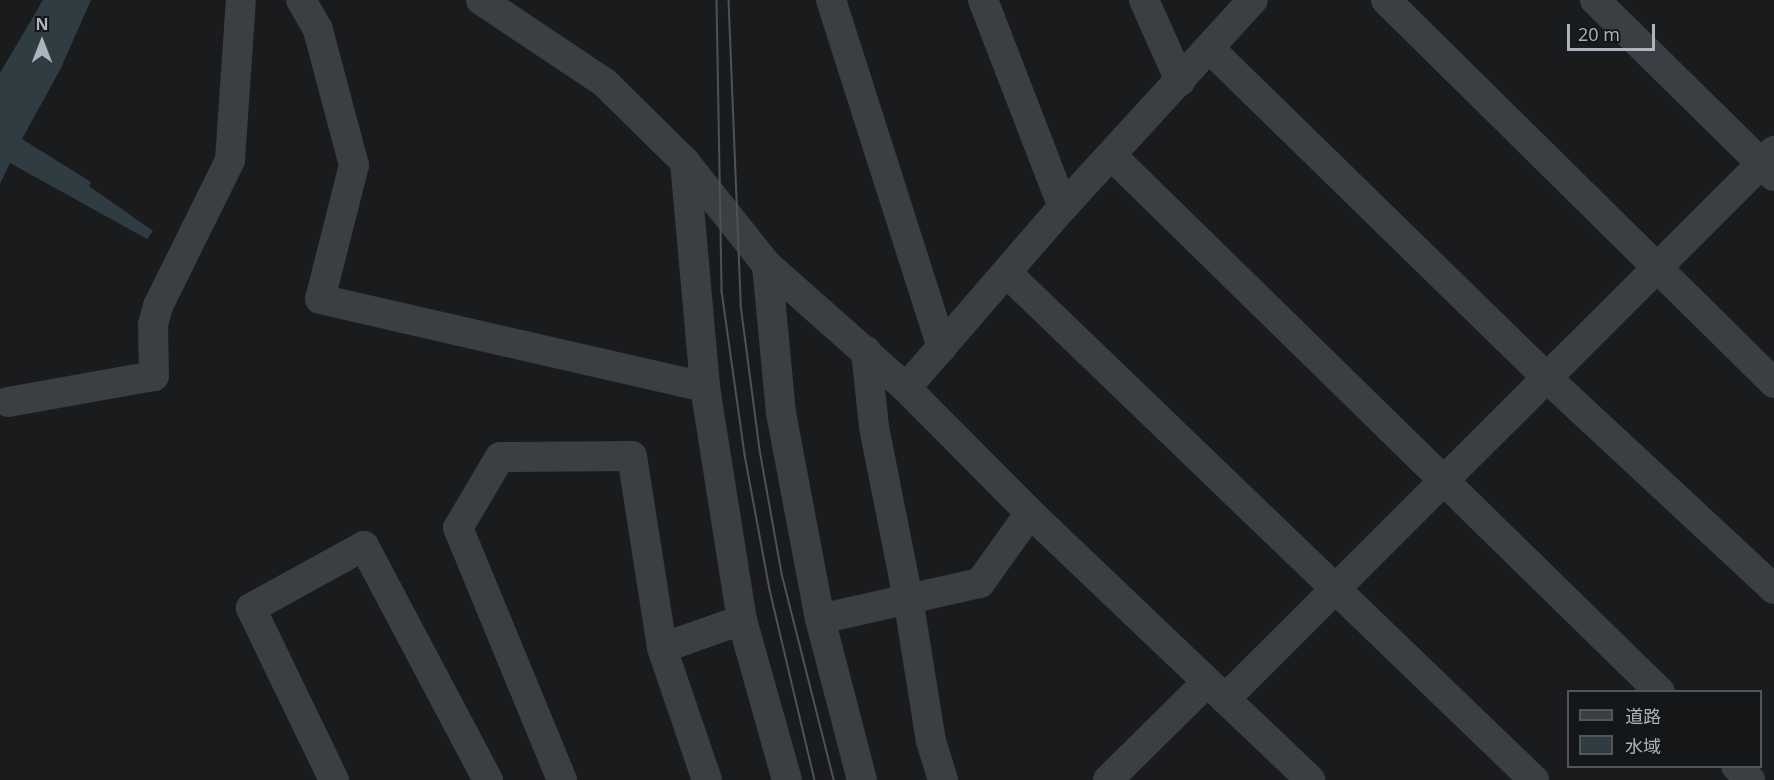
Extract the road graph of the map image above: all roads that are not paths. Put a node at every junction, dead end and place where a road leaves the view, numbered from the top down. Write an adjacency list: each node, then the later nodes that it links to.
1 (241, 0): 25 (street)
2 (301, 0): 23 (street)
3 (481, 0): 13 (street)
4 (831, 0): 19 (street)
5 (983, 0): 15 (street)
6 (1144, 0): 11 (street)
7 (1253, 0): 10 (street)
8 (1386, 0): 17 (street)
9 (1595, 0): 14 (street)
10 (1211, 50): 11 (street); 21 (street)
11 (1180, 81): 12 (street)
12 (1111, 155): 15 (street); 26 (street)
13 (685, 162): 16 (street); 23 (street)
14 (1770, 164): 17 (street)
15 (1063, 207): 18 (street)
16 (767, 265): 20 (street); 32 (street)
17 (1657, 268): 21 (street); 22 (street)
18 (1008, 274): 19 (street); 29 (street)
19 (942, 348): 24 (street)
20 (866, 351): 24 (street); 30 (street)
21 (1547, 378): 26 (street); 28 (street)
22 (1774, 383)
23 (705, 387): 31 (street)
24 (906, 388): 27 (street)
25 (9, 402)
26 (1444, 480): 29 (street); 34 (street)
27 (1030, 513): 30 (street); 35 (street)
28 (1773, 585)
29 (1336, 589): 35 (street); 46 (street)
30 (908, 598): 32 (street); 43 (street)
31 (742, 620): 33 (street); 41 (street)
32 (820, 620): 42 (street)
33 (662, 648): 39 (street); 40 (street)
34 (1658, 690)
35 (1216, 691): 44 (street); 45 (street)
36 (1738, 768): 47 (street)
37 (334, 780): 38 (street)
38 (488, 780)
39 (562, 780)
40 (707, 780)
41 (787, 780)
42 (862, 780)
43 (943, 780)
44 (1108, 780)
45 (1310, 780)
46 (1534, 780)
47 (1750, 780)

